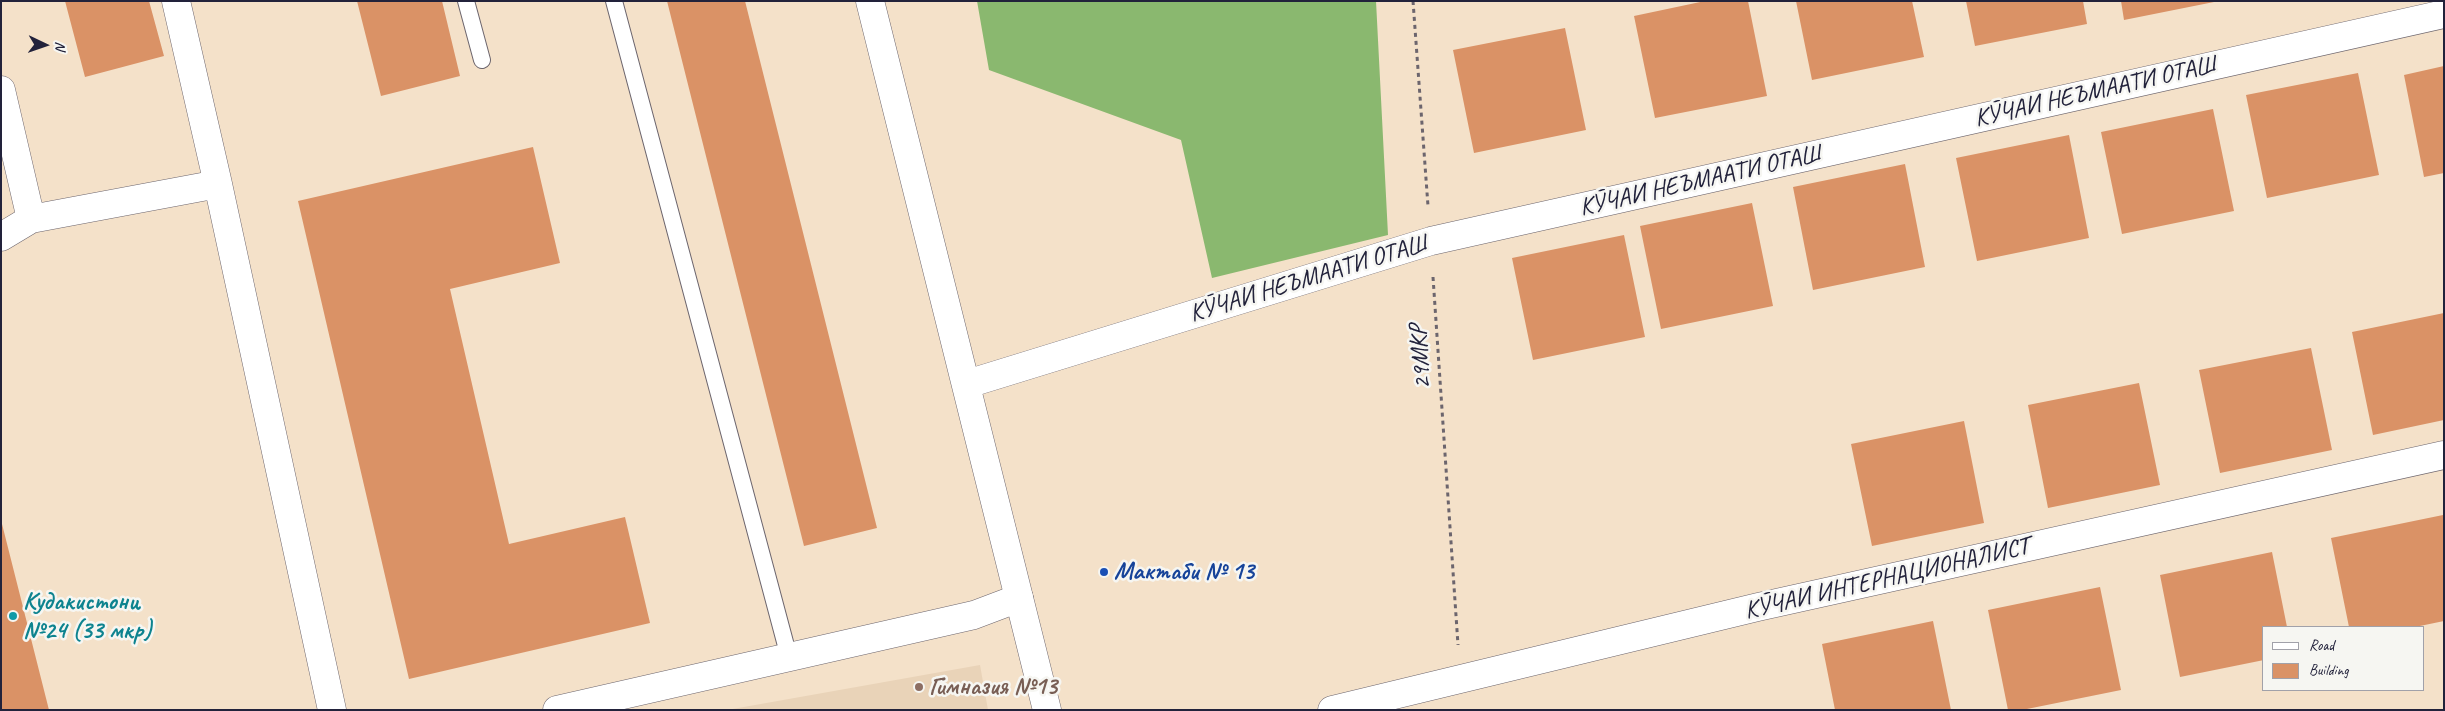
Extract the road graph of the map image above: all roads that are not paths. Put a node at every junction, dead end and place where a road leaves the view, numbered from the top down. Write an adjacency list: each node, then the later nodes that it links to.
1 (176, 1): 8 (street)
2 (466, 1): 6 (lane)
3 (614, 1): 14 (lane)
4 (870, 1): 11 (street)
5 (2444, 14): 11 (street, КӮЧАИ НЕЪМААТИ ОТАШ)
6 (482, 60)
7 (1, 90): 9 (street)
8 (218, 184): 9 (street); 15 (street)
9 (31, 219): 10 (street)
10 (1, 238)
11 (967, 384): 13 (street)
12 (2444, 455): 18 (street, КӮЧАИ ИНТЕРНАЦИОНАЛИСТ)
13 (1019, 598): 14 (street); 17 (street)
14 (789, 657): 16 (street)
15 (332, 710)
16 (557, 710)
17 (1047, 710)
18 (1332, 710)

